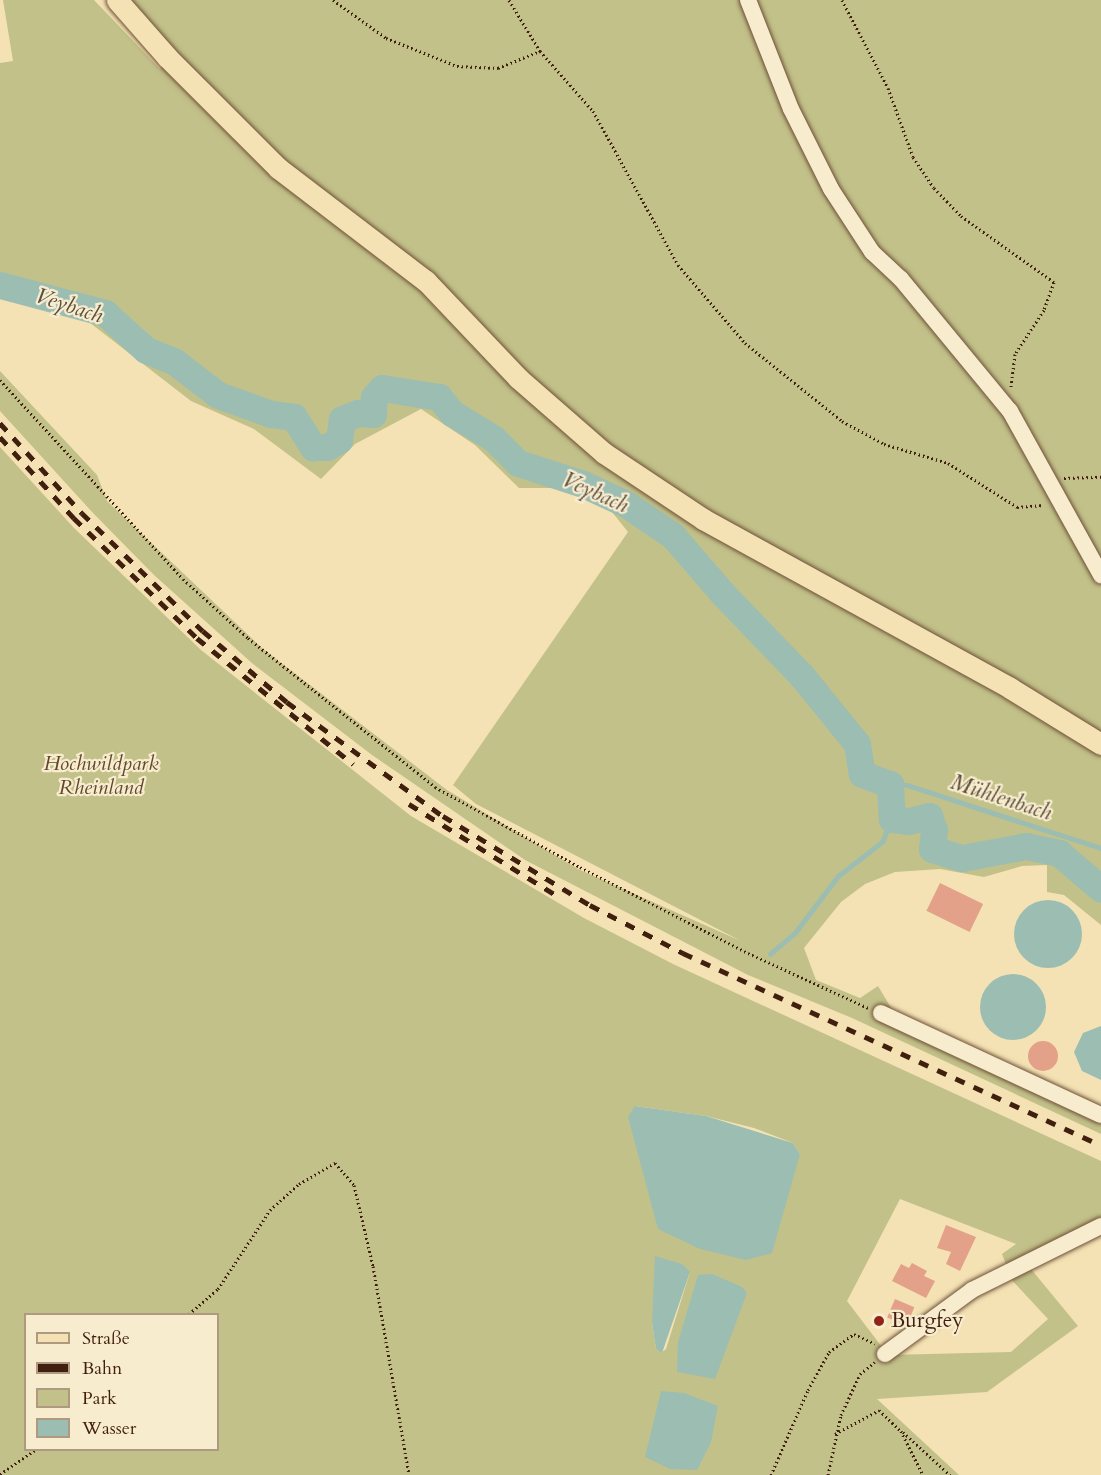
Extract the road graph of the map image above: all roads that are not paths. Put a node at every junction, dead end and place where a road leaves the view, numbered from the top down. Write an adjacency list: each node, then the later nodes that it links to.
1 (117, 0): 4 (main road)
2 (748, 0): 3 (street)
3 (1101, 575)
4 (1101, 744)
5 (881, 1013): 6 (street)
6 (1101, 1115)
7 (1101, 1226): 8 (street)
8 (885, 1354)

